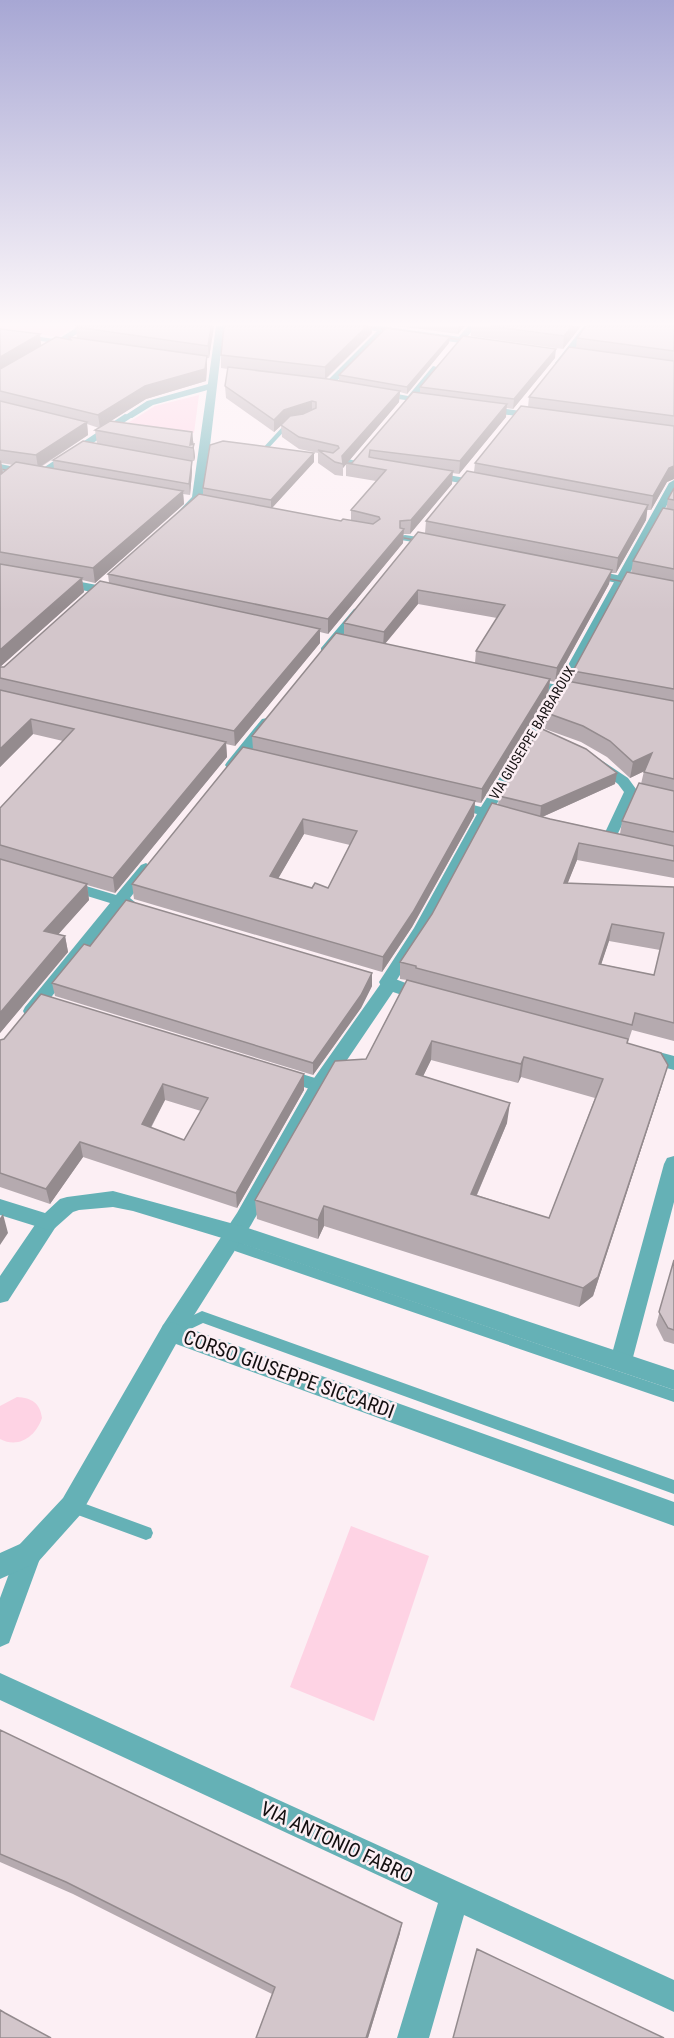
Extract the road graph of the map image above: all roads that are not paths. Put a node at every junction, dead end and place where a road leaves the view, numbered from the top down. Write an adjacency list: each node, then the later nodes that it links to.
1 (119, 421): 4 (street)
2 (207, 421): 19 (street)
3 (300, 423): 8 (lane)
4 (101, 431): 5 (street); 6 (street)
5 (132, 432)
6 (81, 446): 7 (street); 12 (street)
7 (98, 450)
8 (265, 450)
9 (0, 467): 10 (street)
10 (15, 470): 12 (street); 14 (street)
11 (418, 473): 16 (street)
12 (39, 474): 13 (street)
13 (55, 477)
14 (6, 478)
15 (674, 483): 18 (street, VIA GIUSEPPE BARBAROUX)
16 (495, 486)
17 (638, 514): 18 (street)
18 (660, 518): 26 (street, VIA GIUSEPPE BARBAROUX)
19 (176, 519)
20 (426, 526): 21 (street)
21 (410, 538): 22 (street); 23 (street)
22 (450, 546)
23 (405, 552)
24 (576, 571): 26 (street)
25 (47, 579): 28 (street)
26 (622, 580): 27 (street); 32 (street, VIA GIUSEPPE BARBAROUX)
27 (674, 591)
28 (86, 598)
29 (364, 603): 30 (street)
30 (318, 659)
31 (515, 680): 32 (street)
32 (560, 690): 33 (street); 35 (street, VIA GIUSEPPE BARBAROUX)
33 (594, 696)
34 (276, 710): 38 (street)
35 (535, 732): 36 (street); 42 (street, VIA GIUSEPPE BARBAROUX)
36 (549, 737)
37 (585, 754): 39 (street)
38 (225, 773)
39 (631, 792): 41 (street); 44 (street)
40 (446, 802): 42 (street)
41 (674, 802)
42 (484, 812): 43 (street); 49 (street, VIA GIUSEPPE BARBAROUX)
43 (516, 820)
44 (625, 844)
45 (157, 855): 47 (street)
46 (54, 882): 47 (street)
47 (120, 900): 48 (street); 51 (street)
48 (142, 907)
49 (384, 981): 50 (street); 55 (street, VIA GIUSEPPE BARBAROUX)
50 (442, 1002)
51 (20, 1024)
52 (625, 1050): 53 (street)
53 (674, 1063)
54 (268, 1070): 55 (street)
55 (319, 1086): 59 (street, VIA GIUSEPPE BARBAROUX)
56 (674, 1164): 62 (street)
57 (0, 1207): 58 (street)
58 (48, 1222): 59 (street); 60 (street)
59 (233, 1234): 61 (street, VIA GIUSEPPE BARBAROUX); 62 (street); 64 (lane)
60 (0, 1294)
61 (171, 1332): 65 (lane, CORSO GIUSEPPE SICCARDI); 66 (street, VIA GIUSEPPE BARBAROUX); 67 (street, CORSO GIUSEPPE SICCARDI)
62 (621, 1361): 63 (street)
63 (674, 1380)
64 (674, 1396)
65 (674, 1487)
66 (72, 1506): 68 (lane); 69 (street, VIA GIUSEPPE BARBAROUX)
67 (674, 1514)
68 (146, 1533)
69 (29, 1553): 70 (street); 71 (street)
70 (0, 1566)
71 (0, 1634)
72 (0, 1686): 73 (street, VIA ANTONIO FABRO)
73 (455, 1896): 74 (street, VIA ANTONIO FABRO); 75 (street)
74 (674, 1996)
75 (413, 2038)

